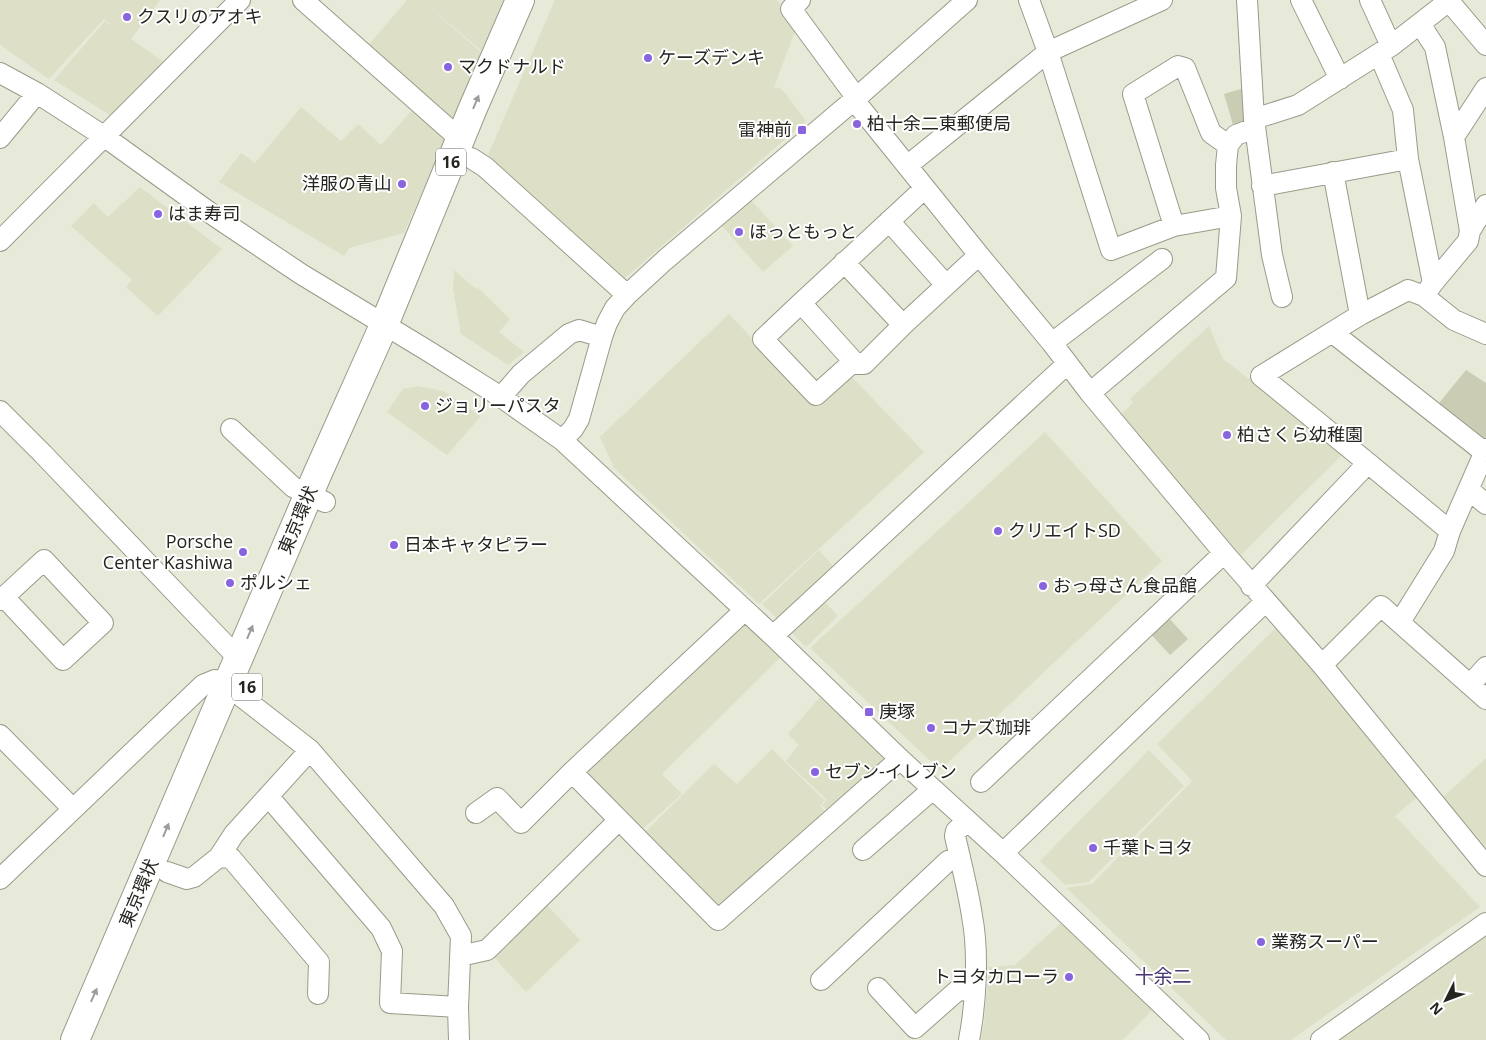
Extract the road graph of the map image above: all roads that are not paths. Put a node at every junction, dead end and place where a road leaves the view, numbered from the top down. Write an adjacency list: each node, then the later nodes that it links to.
1 (240, 0): 23 (street)
2 (302, 0): 27 (street)
3 (520, 0): 27 (highway, 東京環状 / 16, one-way to 3)
4 (539, 0): 27 (highway, 東京環状 / 16)
5 (800, 0): 21 (street)
6 (967, 0): 21 (street)
7 (1029, 0): 16 (street)
8 (1162, 0): 16 (street)
9 (1247, 0): 22 (street)
10 (1301, 0): 18 (street)
11 (1370, 0): 15 (street)
12 (1449, 0): 13 (street); 14 (street)
13 (1420, 24): 15 (street); 24 (street)
14 (1486, 45)
15 (1385, 50): 18 (street); 28 (street)
16 (1048, 52): 29 (street); 36 (street)
17 (0, 73): 20 (street)
18 (1340, 79): 22 (street)
19 (1486, 88): 24 (street)
20 (37, 93): 23 (street); 25 (street)
21 (854, 100): 29 (street); 44 (street)
22 (1255, 124): 26 (street); 31 (street)
23 (104, 137): 38 (street); 49 (street)
24 (1454, 137): 37 (street)
25 (0, 138)
26 (1228, 145): 34 (street); 36 (street)
27 (466, 149): 44 (street); 49 (highway, 東京環状 / 16)
28 (1408, 159): 30 (street); 43 (street)
29 (906, 166): 32 (street)
30 (1333, 172): 31 (street); 47 (street)
31 (1262, 186): 45 (street)
32 (924, 188): 35 (street); 39 (street)
33 (1486, 205): 37 (street)
34 (1232, 216): 36 (street); 56 (street)
35 (889, 221): 41 (street); 42 (street)
36 (1174, 226)
37 (1470, 231): 43 (street)
38 (0, 241)
39 (978, 255): 42 (street); 53 (street)
40 (1162, 259): 53 (street)
41 (844, 262): 46 (street); 48 (street)
42 (946, 285): 48 (street)
43 (1428, 290): 47 (street); 51 (street)
44 (627, 295): 52 (street)
45 (1282, 297)
46 (801, 303): 54 (street); 54 (street)
47 (1360, 315): 50 (street)
48 (903, 325): 54 (street)
49 (390, 329): 57 (street); 64 (highway, 東京環状 / 16)
50 (1333, 332): 61 (street); 62 (street)
51 (1486, 334)
52 (602, 337): 57 (street); 60 (street)
53 (1052, 343): 55 (street)
54 (854, 361)
55 (1067, 364): 56 (street); 73 (street)
56 (1090, 394): 67 (street)
57 (501, 397): 60 (street)
58 (0, 411): 74 (street)
59 (231, 430): 64 (street)
60 (562, 440): 71 (street)
61 (1485, 451): 63 (street)
62 (1368, 462): 66 (street); 68 (street)
63 (1469, 490): 65 (street); 66 (street)
64 (317, 498): 74 (highway, 東京環状 / 16, one-way to 64); 78 (highway, 東京環状 / 16)
65 (1486, 504)
66 (1450, 531): 72 (street)
67 (1224, 554): 68 (street); 84 (street)
68 (1251, 586): 70 (street)
69 (2, 599): 69 (street)
70 (1266, 602): 75 (street); 92 (street)
71 (745, 610): 73 (street); 83 (street)
72 (1400, 622): 75 (street); 77 (street)
73 (773, 636): 82 (street)
74 (239, 659): 78 (highway, 東京環状 / 16)
75 (1322, 666): 95 (street)
76 (1486, 667): 77 (street)
77 (1470, 685): 79 (street)
78 (235, 691): 81 (street); 87 (street); 96 (highway, 東京環状 / 16); 105 (highway, 東京環状 / 16, one-way to 78)
79 (1486, 700)
80 (0, 735): 87 (street)
81 (310, 750): 86 (street); 99 (street)
82 (900, 759): 85 (street); 89 (street)
83 (572, 772): 88 (street); 89 (street)
84 (981, 782)
85 (933, 789): 90 (street); 91 (street)
86 (268, 796): 93 (street); 104 (street)
87 (73, 809): 97 (street)
88 (476, 813)
89 (619, 820): 99 (street)
90 (968, 821): 92 (street); 94 (street)
91 (863, 850)
92 (1003, 853): 109 (street)
93 (219, 857): 96 (street); 103 (street)
94 (960, 858): 100 (street); 102 (street)
95 (1486, 866)
96 (167, 872): 106 (highway, 東京環状 / 16)
97 (0, 878)
98 (1486, 923): 110 (street)
99 (460, 956): 104 (street)
100 (821, 980)
101 (878, 988): 102 (street)
102 (975, 991): 108 (street)
103 (318, 994)
104 (458, 1007): 107 (street)
105 (75, 1040)
106 (96, 1040)
107 (459, 1040)
108 (969, 1040)
109 (1199, 1040)
110 (1321, 1040)

